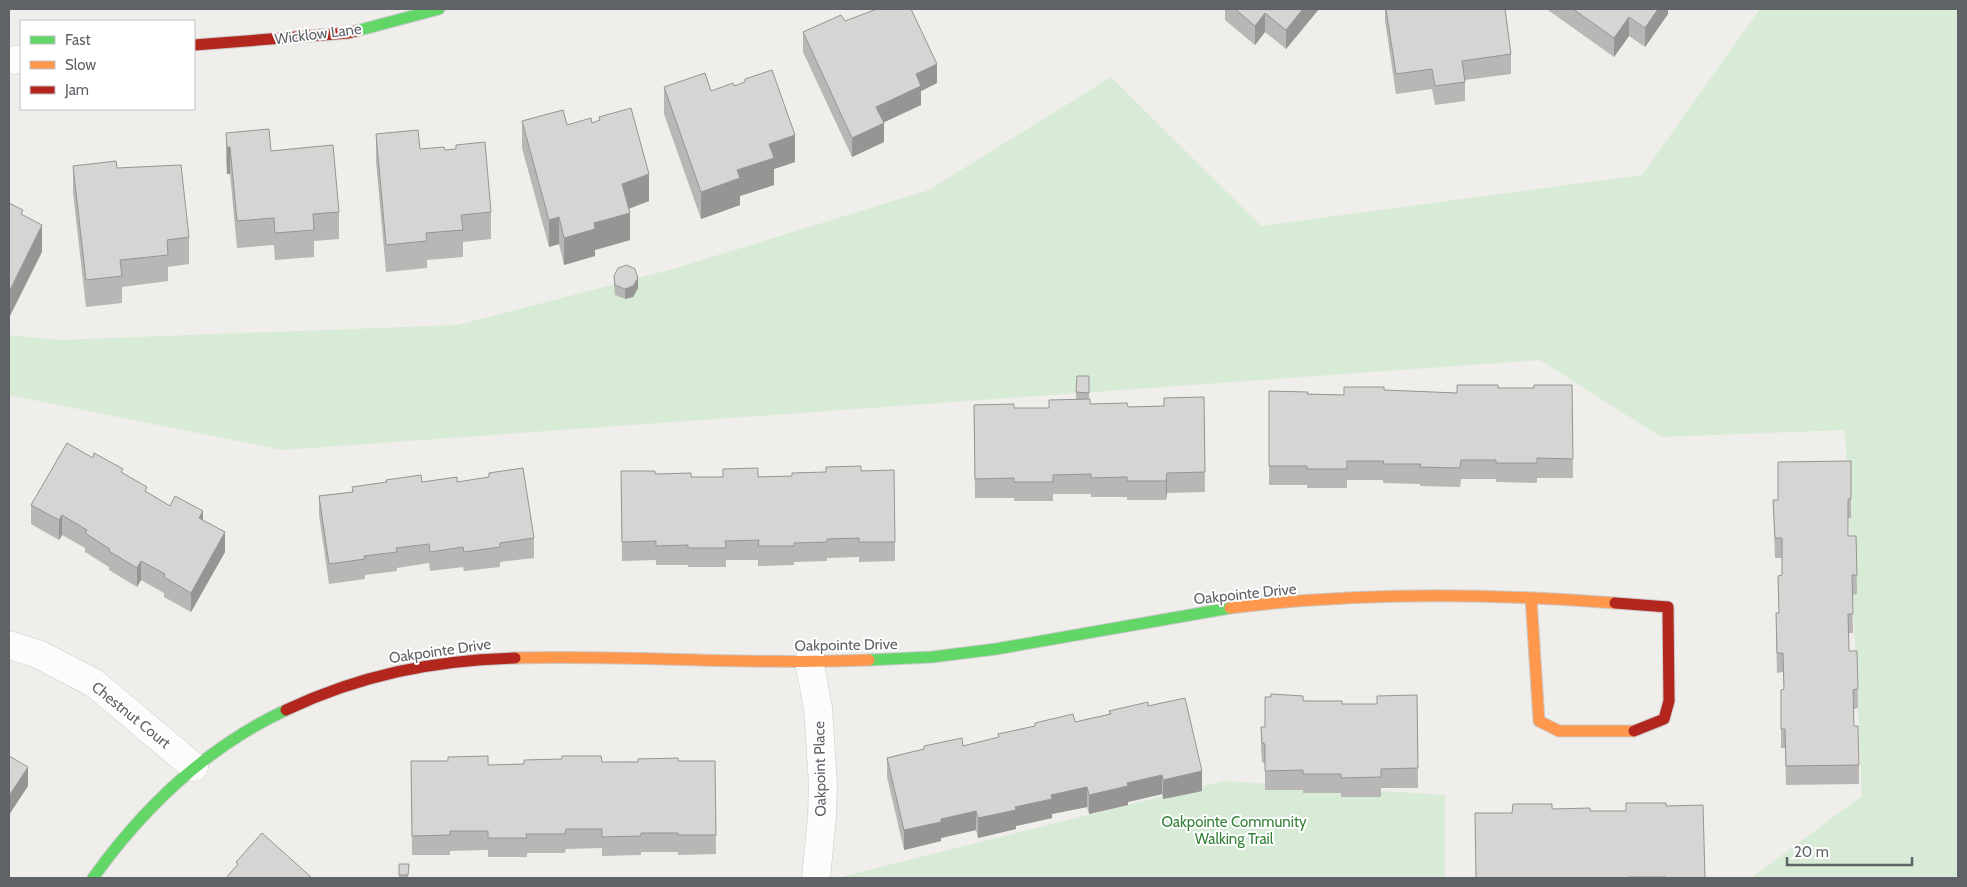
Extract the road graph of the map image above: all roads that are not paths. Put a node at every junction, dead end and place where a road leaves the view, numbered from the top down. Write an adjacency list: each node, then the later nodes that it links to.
1 (439, 9): 2 (street, Wicklow Lane)
2 (195, 45)
3 (1531, 598): 3 (street, Oakpointe Drive); 5 (street, Oakpointe Drive)
4 (9, 645): 6 (street, Chestnut Court)
5 (809, 661): 6 (street, Oakpointe Drive); 8 (street, Oakpoint Place)
6 (194, 767): 7 (street, Oakpointe Drive)
7 (93, 878)
8 (816, 878)

